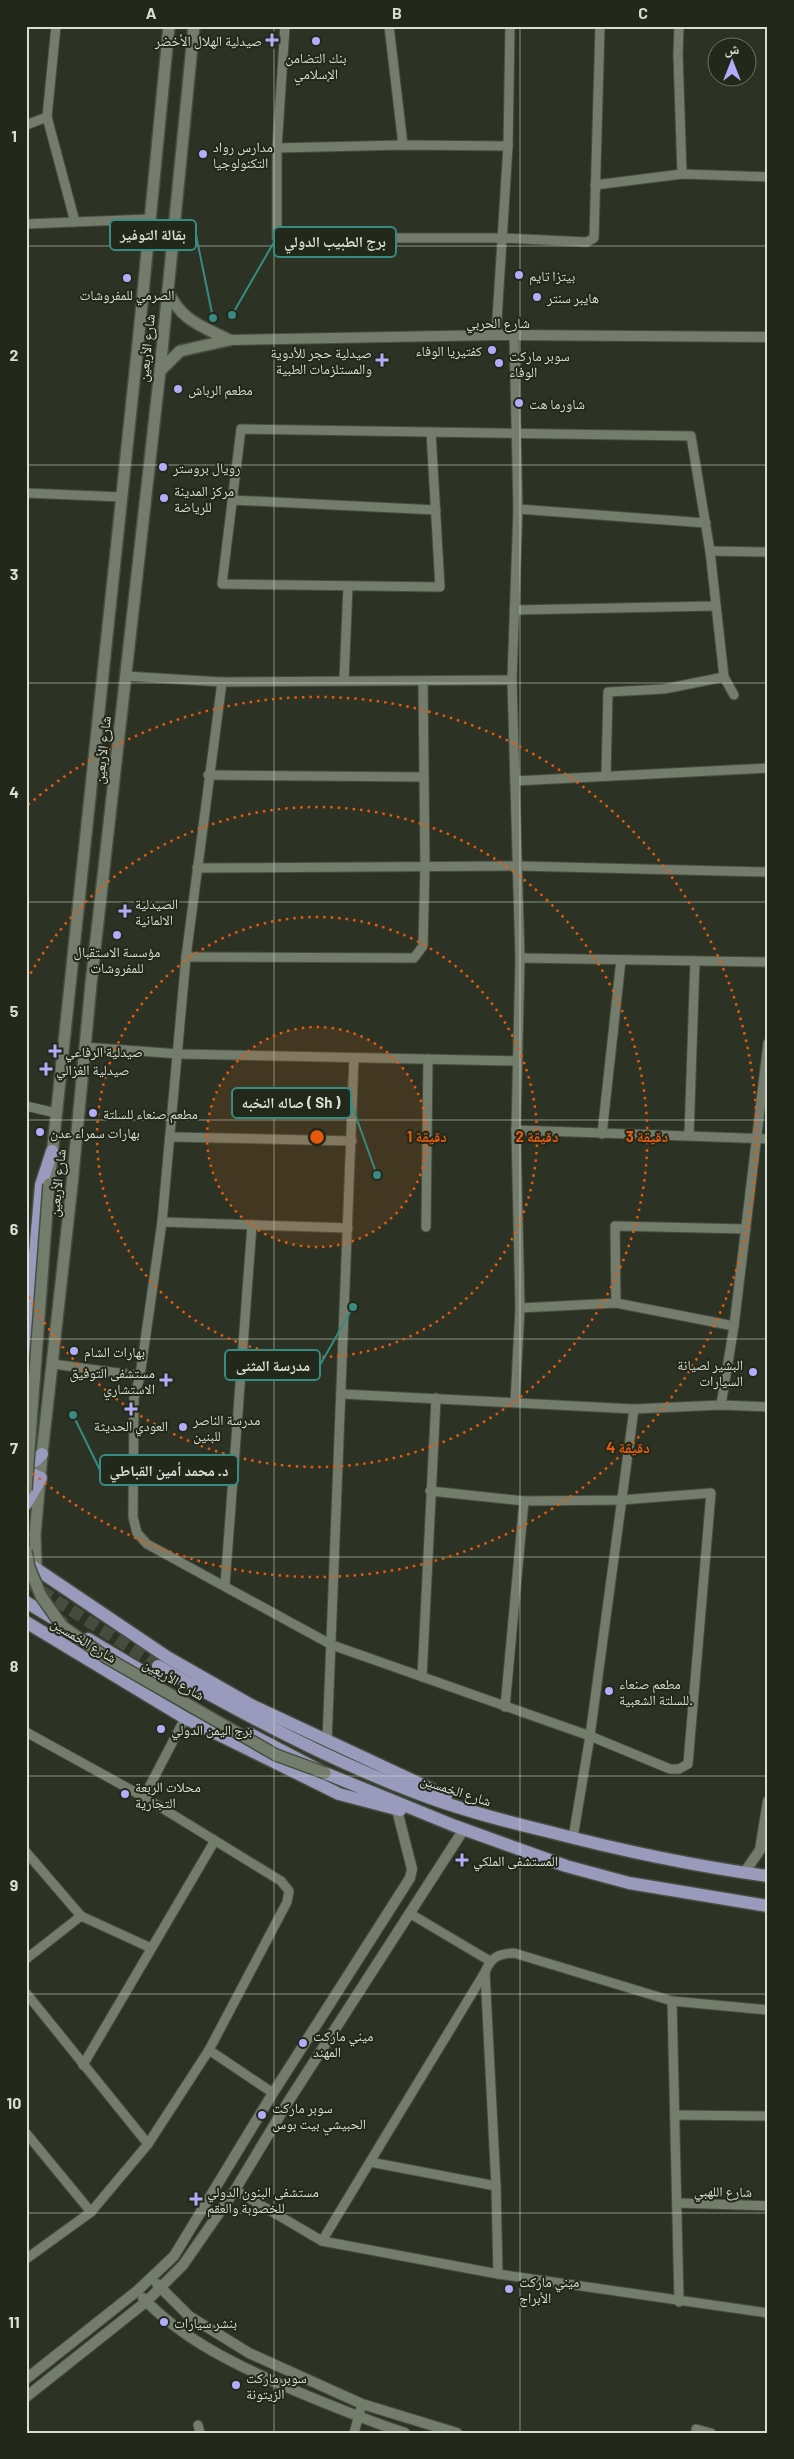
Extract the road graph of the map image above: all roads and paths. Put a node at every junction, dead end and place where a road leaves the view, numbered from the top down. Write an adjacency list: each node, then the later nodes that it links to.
1 (56, 26): 9 (street)
2 (169, 26): 17 (main road, شارع الأربعين)
3 (194, 26): 21 (main road, شارع الأربعين)
4 (285, 26): 13 (street)
5 (389, 26): 11 (street)
6 (510, 26): 12 (street)
7 (600, 26): 16 (street)
8 (680, 26): 14 (street)
9 (47, 117): 10 (street); 18 (street)
10 (26, 125)
11 (403, 145): 12 (street); 13 (street)
12 (508, 146): 20 (street)
13 (277, 148): 20 (street)
14 (682, 174): 15 (street); 16 (street)
15 (768, 177)
16 (595, 184): 20 (street)
17 (149, 219): 18 (street); 30 (main road, شارع الأربعين)
18 (75, 222): 19 (street)
19 (26, 224)
20 (502, 238): 22 (street)
21 (168, 290): 25 (main road); 26 (main road, شارع الأربعين)
22 (496, 335): 23 (street, شارع الحربي); 25 (street, شارع الحربي)
23 (514, 336): 24 (street, شارع الحربي); 28 (street)
24 (768, 337)
25 (229, 340): 26 (main road)
26 (160, 371): 40 (main road, شارع الأربعين)
27 (431, 432): 28 (street); 31 (street); 33 (street)
28 (517, 433): 32 (street); 34 (street)
29 (26, 493): 30 (street)
30 (121, 496): 68 (main road, شارع الأربعين)
31 (232, 500): 33 (street); 37 (street)
32 (518, 509): 34 (street); 39 (street)
33 (436, 510): 37 (street)
34 (706, 523): 35 (street)
35 (710, 551): 36 (street); 38 (street)
36 (768, 552)
37 (348, 586): 43 (street)
38 (715, 606): 39 (street); 41 (street)
39 (514, 610): 42 (street)
40 (125, 676): 44 (street); 62 (main road, شارع الأربعين)
41 (724, 677): 46 (street); 50 (street)
42 (512, 680): 45 (street); 51 (street)
43 (344, 681): 44 (street); 45 (street)
44 (222, 682): 48 (street)
45 (423, 682): 49 (street)
46 (734, 695)
47 (768, 768): 50 (street)
48 (208, 775): 49 (street); 54 (street)
49 (424, 776): 53 (street)
50 (606, 776): 51 (street)
51 (515, 781): 52 (street)
52 (519, 866): 53 (street); 55 (street); 57 (street)
53 (425, 867): 54 (street); 56 (street)
54 (197, 868): 56 (street)
55 (768, 872)
56 (186, 957): 63 (street)
57 (520, 958): 58 (street); 66 (street)
58 (621, 960): 59 (street); 70 (street)
59 (695, 961): 60 (street); 71 (street)
60 (768, 962)
61 (768, 1043): 73 (street)
62 (85, 1046): 63 (street); 86 (main road, شارع الأربعين)
63 (179, 1054): 64 (street); 72 (street)
64 (354, 1058): 65 (street); 75 (street)
65 (428, 1059): 66 (street); 79 (street)
66 (516, 1061): 69 (street)
67 (26, 1106): 68 (street)
68 (56, 1112): 76 (main road, شارع الأربعين)
69 (516, 1130): 70 (street); 83 (street)
70 (602, 1134): 71 (street)
71 (689, 1135): 73 (street)
72 (172, 1137): 75 (street); 77 (street)
73 (757, 1138): 74 (street); 81 (street)
74 (768, 1139)
75 (352, 1141): 80 (street)
76 (52, 1152): 85 (main road); 98 (main road, شارع الأربعين, bridge)
77 (162, 1222): 78 (street); 87 (street)
78 (252, 1225): 80 (street); 106 (street)
79 (426, 1227)
80 (348, 1228): 88 (street)
81 (746, 1228): 82 (street); 84 (street)
82 (616, 1303): 83 (street); 84 (street)
83 (520, 1308): 90 (street)
84 (734, 1326): 91 (street)
85 (26, 1357)
86 (53, 1364): 87 (street); 94 (main road, شارع الأربعين)
87 (140, 1376): 106 (street)
88 (342, 1394): 89 (street); 109 (street)
89 (436, 1398): 90 (street); 99 (street)
90 (515, 1402): 93 (street)
91 (721, 1405): 92 (street); 93 (street)
92 (768, 1407)
93 (634, 1409): 100 (street)
94 (42, 1454): 95 (main road); 97 (main road, شارع الأربعين)
95 (26, 1462)
96 (26, 1471): 97 (main road)
97 (41, 1478): 102 (main road); 105 (main road, شارع الأربعين)
98 (26, 1490)
99 (430, 1491): 101 (street); 111 (street)
100 (621, 1500): 101 (street); 115 (street); 115 (street)
101 (524, 1501): 112 (street)
102 (26, 1504)
103 (26, 1551): 117 (main road, شارع الأربعين, bridge)
104 (26, 1562): 105 (main road)
105 (50, 1580): 116 (main road)
106 (225, 1585): 109 (street)
107 (26, 1602): 117 (main road, شارع الخمسين)
108 (26, 1622): 113 (main road, شارع الخمسين)
109 (332, 1645): 111 (street); 116 (street)
110 (158, 1666): 121 (main road, شارع الخمسين)
111 (422, 1677): 112 (street)
112 (505, 1707): 115 (street)
113 (185, 1718): 118 (street); 120 (main road, شارع الخمسين)
114 (26, 1732): 118 (street)
115 (590, 1736): 123 (street)
116 (328, 1742): 121 (main road)
117 (325, 1772): 122 (main road, شارع الخمسين)
118 (144, 1797): 124 (street)
119 (768, 1801): 125 (street)
120 (397, 1810): 122 (main road, شارع الخمسين); 141 (street)
121 (486, 1816): 123 (main road, شارع الخمسين)
122 (459, 1827): 129 (main road, شارع الخمسين); 130 (street)
123 (573, 1838): 127 (main road, شارع الخمسين)
124 (214, 1842): 132 (street); 139 (street)
125 (764, 1850): 127 (street)
126 (26, 1852): 131 (street)
127 (744, 1873): 128 (main road, شارع الخمسين)
128 (768, 1876)
129 (768, 1906)
130 (409, 1914): 134 (street); 148 (street)
131 (81, 1916): 132 (street); 133 (street)
132 (151, 1948): 140 (street)
133 (26, 1958)
134 (490, 1961): 135 (street); 137 (street)
135 (485, 1972): 146 (street); 147 (street)
136 (26, 1993): 140 (street)
137 (672, 2000): 138 (street); 142 (street)
138 (768, 2010)
139 (209, 2050): 141 (street); 145 (street)
140 (83, 2065): 145 (street)
141 (274, 2093): 155 (street)
142 (676, 2115): 143 (street); 149 (street)
143 (768, 2116)
144 (26, 2133): 151 (street)
145 (148, 2144): 151 (street)
146 (370, 2162): 147 (street); 152 (street)
147 (496, 2186): 154 (street)
148 (235, 2190): 152 (street); 156 (street)
149 (677, 2203): 150 (street, شارع اللهبي); 159 (street)
150 (768, 2206)
151 (91, 2212): 153 (street)
152 (322, 2241): 154 (street)
153 (26, 2259)
154 (498, 2274): 159 (street)
155 (152, 2279): 156 (street); 157 (street)
156 (161, 2288): 158 (street); 163 (street)
157 (137, 2291): 158 (street); 161 (street)
158 (146, 2301): 162 (street); 164 (street)
159 (679, 2302): 160 (street)
160 (768, 2313)
161 (26, 2379)
162 (26, 2397)
163 (362, 2404): 164 (street); 168 (street)
164 (358, 2418): 166 (street); 167 (street)
165 (696, 2429): 169 (street)
166 (354, 2433)
167 (405, 2433)
168 (457, 2433)
169 (711, 2433)

